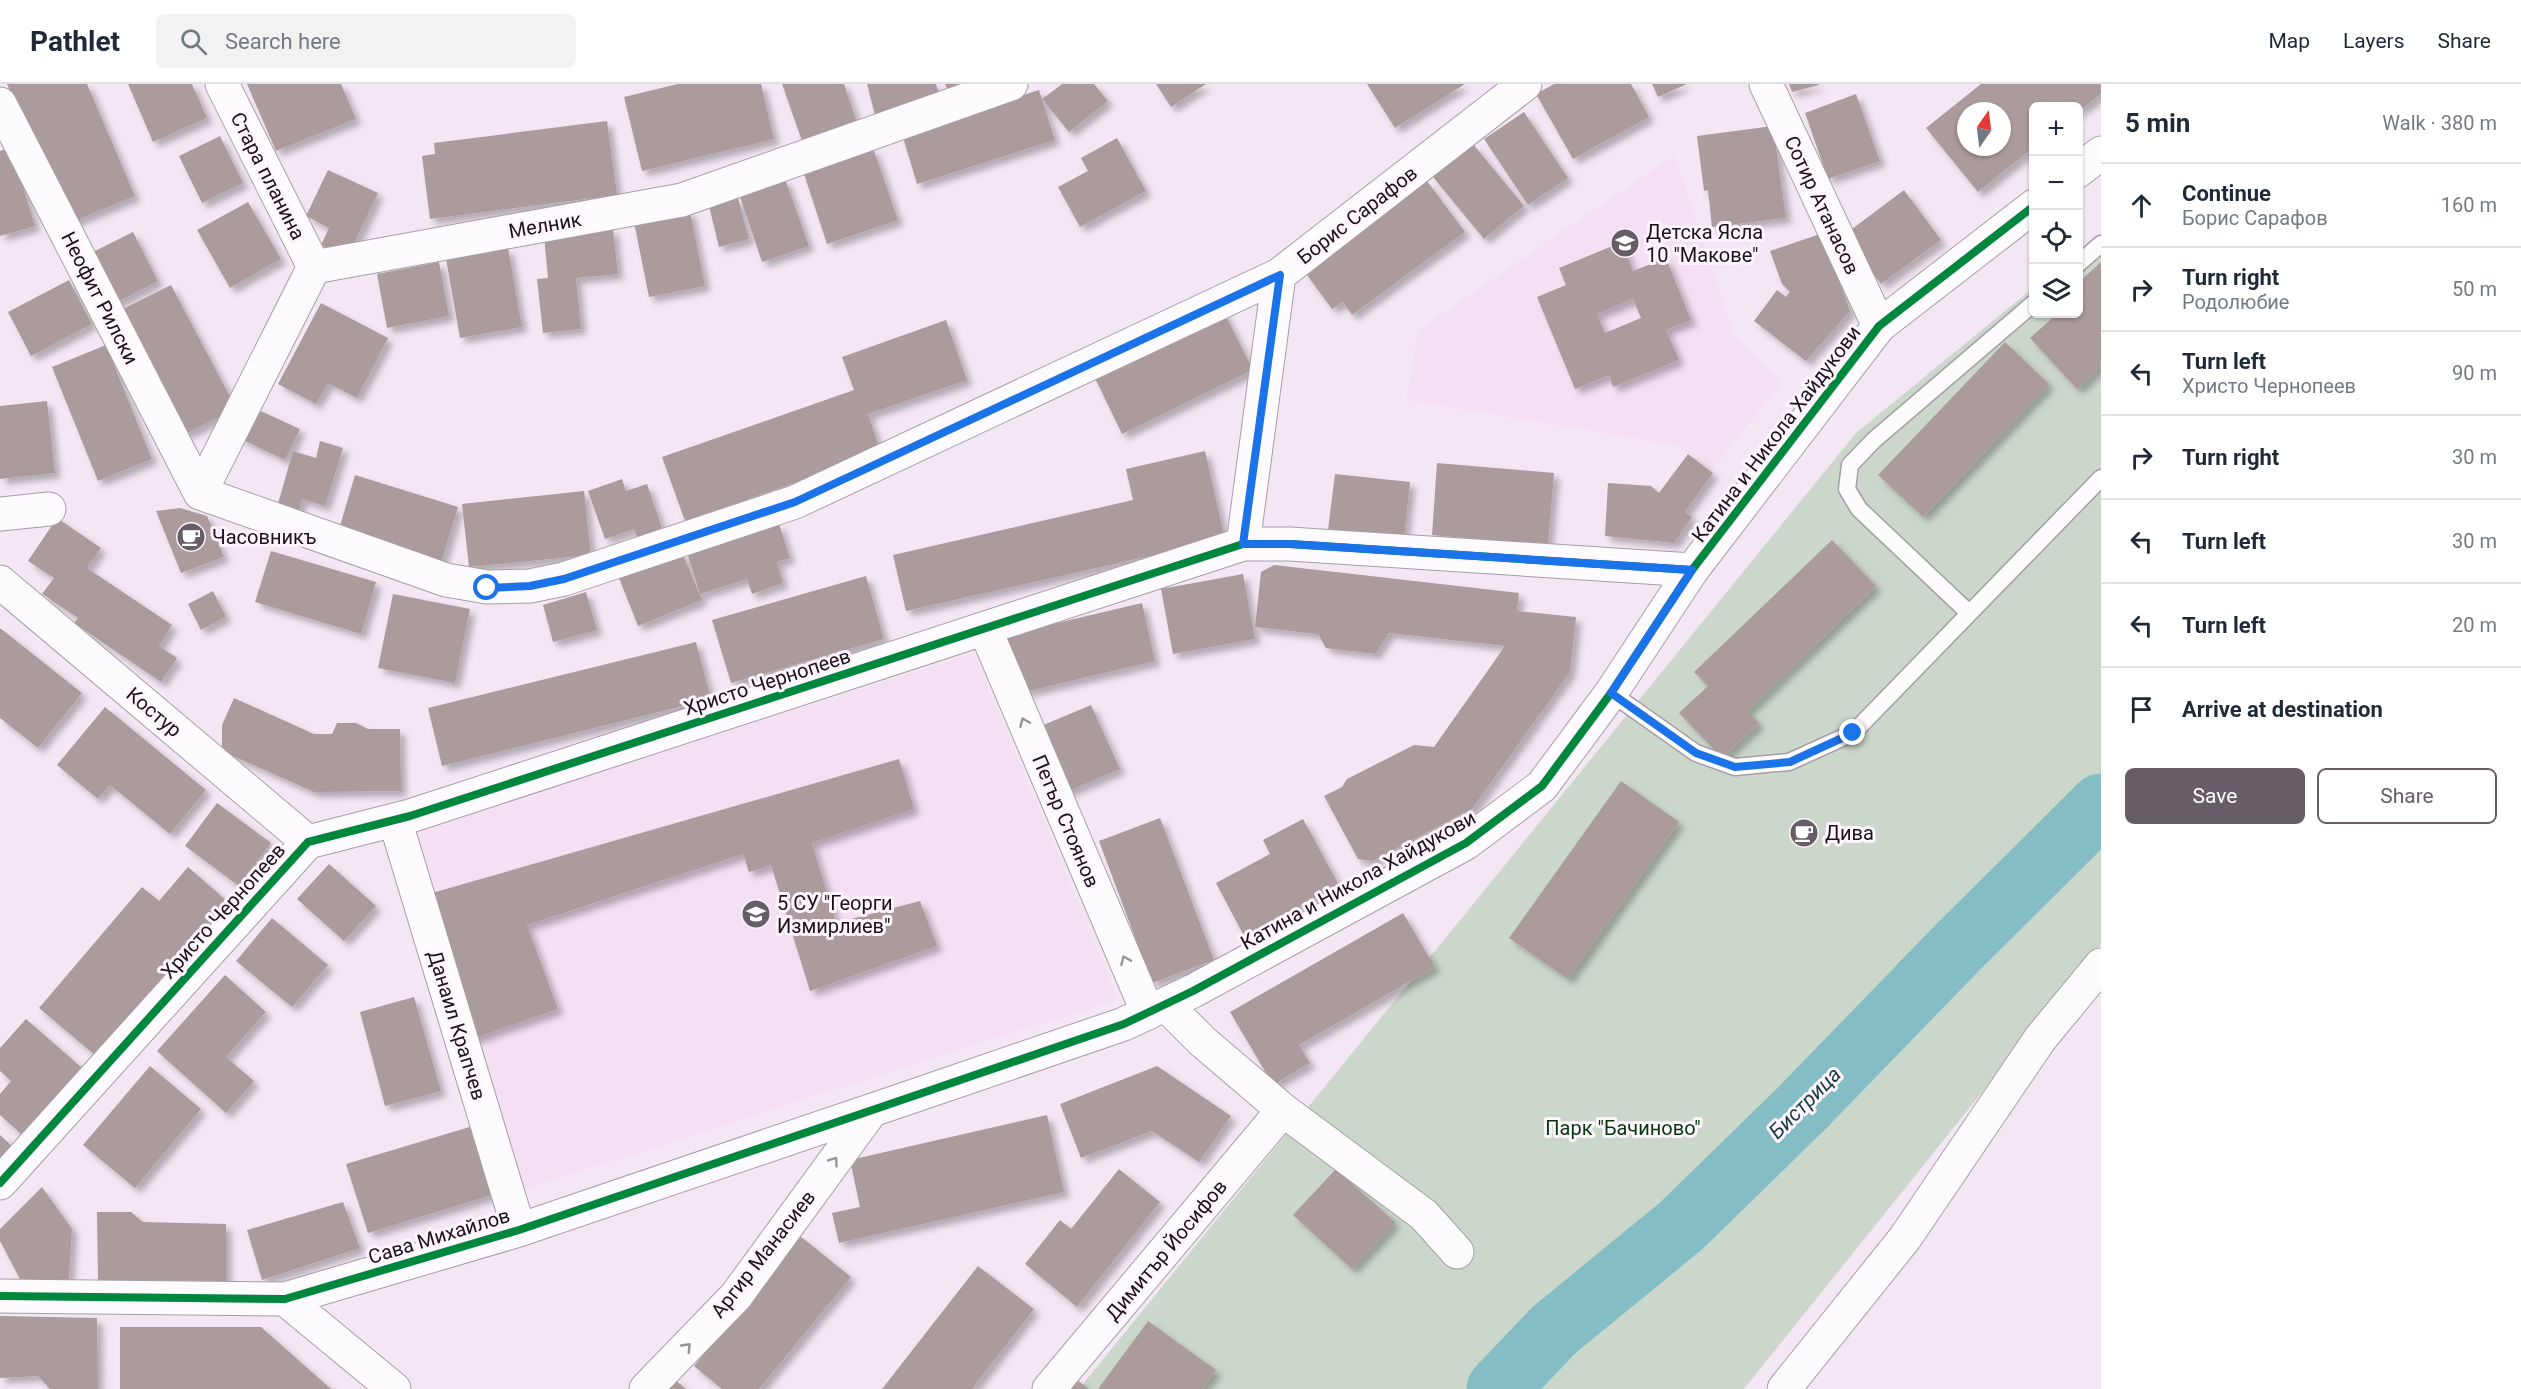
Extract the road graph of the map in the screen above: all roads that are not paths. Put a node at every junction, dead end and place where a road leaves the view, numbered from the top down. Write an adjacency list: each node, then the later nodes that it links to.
1 (222, 84): 11 (street, Стара планина)
2 (1011, 84): 11 (street, Мелник)
3 (1525, 84): 12 (street, Борис Сарафов)
4 (1766, 84): 14 (street, Сотир Атанасов)
5 (0, 104): 16 (street, Неофит Рилски)
6 (2101, 153): 7 (street)
7 (2083, 168)
8 (2029, 210): 14 (street, Катина и Никола Хайдукови)
9 (2101, 244): 10 (lane)
10 (2083, 260)
11 (314, 267): 16 (street)
12 (1280, 275): 16 (street, Борис Сарафов); 19 (street)
13 (2029, 307): 22 (lane)
14 (1879, 326): 20 (street, Катина и Никола Хайдукови)
15 (2101, 478): 22 (lane)
16 (200, 493)
17 (49, 509): 18 (street)
18 (0, 514)
19 (1243, 544): 20 (street, Христо Чернопеев); 23 (street, Христо Чернопеев)
20 (1692, 570): 24 (street, Катина и Никола Хайдукови)
21 (0, 582): 26 (street, Костур)
22 (1969, 613): 24 (lane)
23 (985, 629): 25 (street, Христо Чернопеев); 28 (street, Петър Стоянов, one-way to 23)
24 (1611, 693): 28 (street, Катина и Никола Хайдукови)
25 (395, 820): 26 (street, Христо Чернопеев); 32 (street, Данаил Крапчев)
26 (308, 842): 31 (street, Христо Чернопеев)
27 (2101, 965): 39 (street)
28 (1157, 1009): 29 (street); 30 (street, Катина и Никола Хайдукови)
29 (1283, 1110): 33 (street); 38 (street, Димитър Йосифов)
30 (871, 1111): 32 (street, Сава Михайлов); 37 (street, Аргир Манасиев, one-way to 30)
31 (0, 1183)
32 (519, 1230): 35 (street, Сава Михайлов)
33 (1457, 1252)
34 (0, 1296): 35 (street, Сава Михайлов)
35 (285, 1299): 36 (street)
36 (394, 1389)
37 (646, 1389)
38 (1049, 1389)
39 (1785, 1389)

